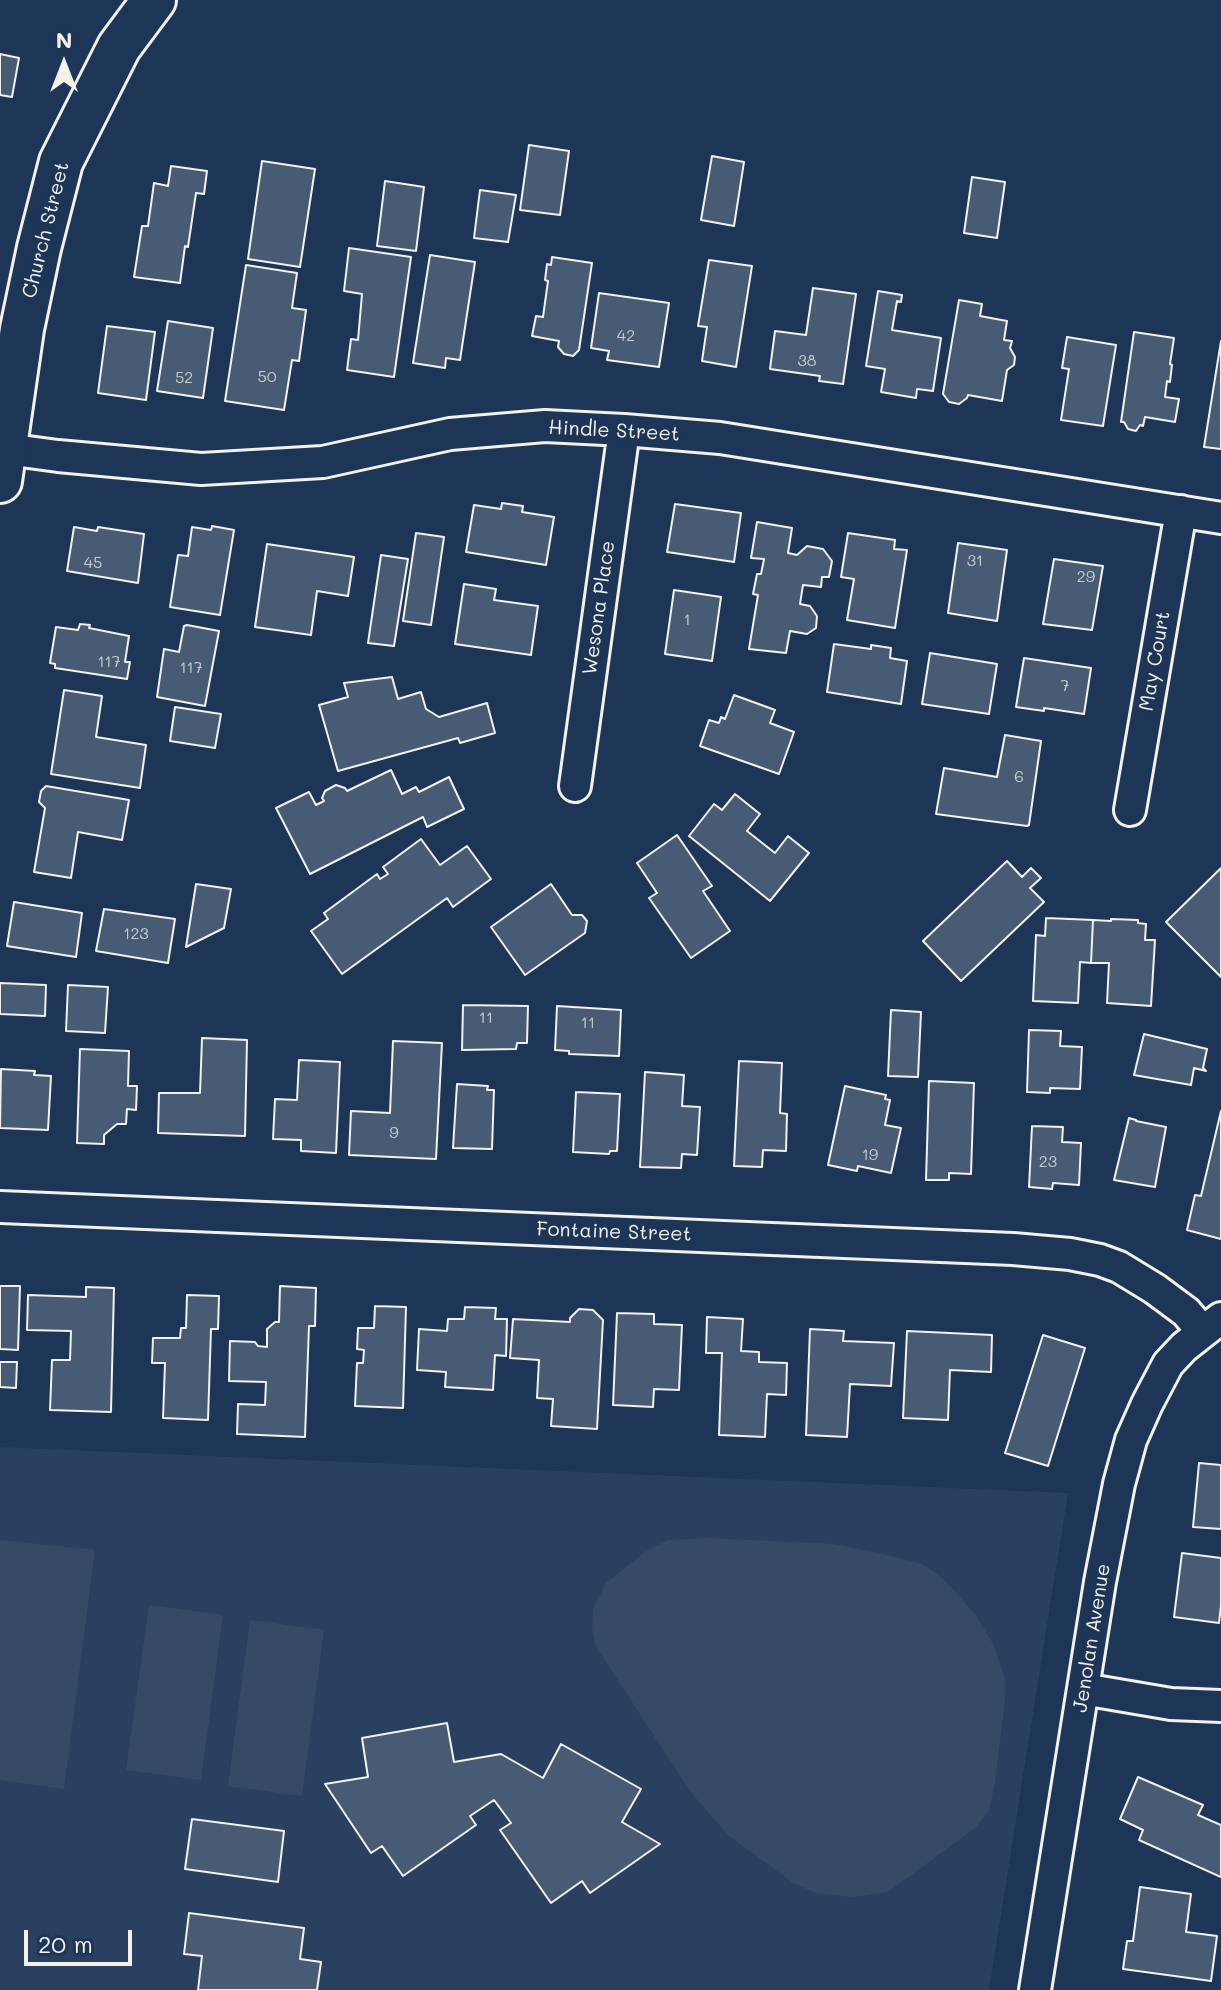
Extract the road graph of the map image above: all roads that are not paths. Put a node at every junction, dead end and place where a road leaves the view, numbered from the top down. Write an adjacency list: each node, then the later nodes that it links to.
1 (154, 0): 2 (street, Church Street)
2 (11, 327): 4 (street, Church Street)
3 (624, 430): 4 (street, Hindle Street); 5 (street, Hindle Street); 7 (street, Wesona Place)
4 (3, 465)
5 (1181, 511): 6 (street, Hindle Street); 8 (street, May Court)
6 (1221, 518)
7 (575, 786)
8 (1130, 810)
9 (0, 1207): 10 (street, Fontaine Street)
10 (1212, 1325): 11 (street, Jenolan Avenue)
11 (1083, 1689): 12 (street); 13 (street, Jenolan Avenue)
12 (1221, 1706)
13 (1035, 1990)

